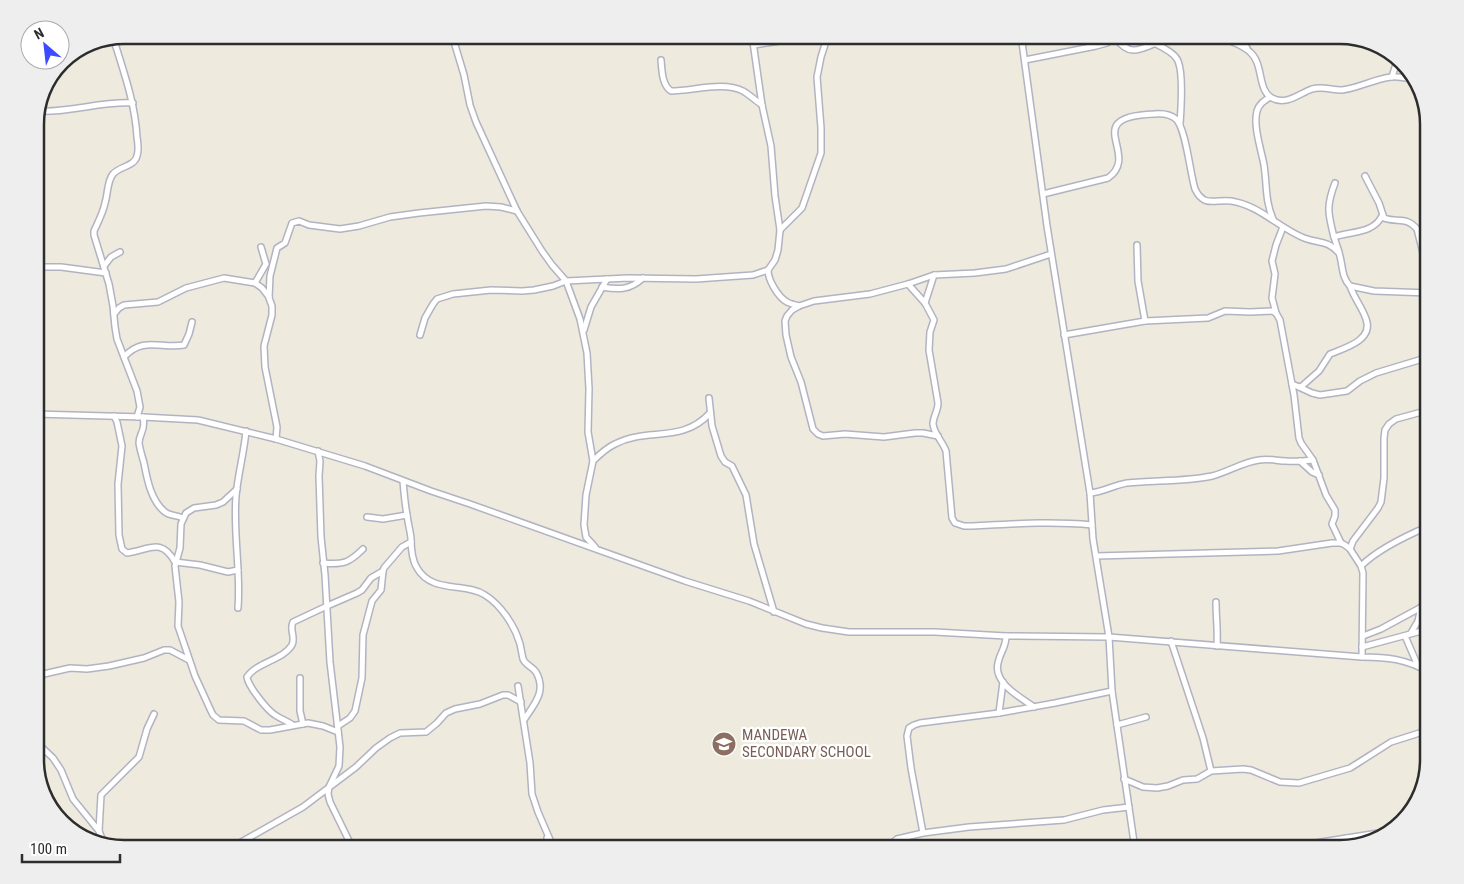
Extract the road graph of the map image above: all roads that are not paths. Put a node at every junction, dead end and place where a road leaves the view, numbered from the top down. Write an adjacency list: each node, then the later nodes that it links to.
1 (455, 44): 27 (street)
2 (761, 44): 12 (street)
3 (825, 44): 31 (street)
4 (1022, 44): 15 (street)
5 (1103, 44): 15 (street)
6 (1122, 44): 7 (street)
7 (1152, 44)
8 (1156, 44): 23 (street)
9 (1235, 44): 13 (street)
10 (1242, 44): 13 (street)
11 (115, 45): 20 (street)
12 (754, 45): 21 (street)
13 (1249, 51): 19 (street)
14 (661, 60): 21 (street)
15 (1025, 60): 26 (street)
16 (1395, 66): 17 (street)
17 (1392, 77): 18 (street); 19 (street)
18 (1406, 79)
19 (1270, 97): 29 (street)
20 (132, 103): 22 (street); 39 (street)
21 (762, 105): 31 (street)
22 (45, 111)
23 (1180, 125): 26 (street); 29 (street)
24 (1365, 176): 28 (street)
25 (1335, 183): 32 (street)
26 (1043, 194): 38 (street)
27 (517, 211): 46 (street); 52 (street)
28 (1382, 216): 32 (street); 33 (street)
29 (1273, 220): 30 (street)
30 (1283, 227): 37 (street); 55 (street)
31 (780, 230): 41 (street)
32 (1334, 237): 37 (street)
33 (1420, 241)
34 (1137, 245): 57 (street)
35 (261, 247): 47 (street)
36 (120, 252): 39 (street)
37 (1339, 253): 49 (street)
38 (1051, 254): 43 (street); 61 (street)
39 (104, 266): 42 (street)
40 (44, 267): 42 (street)
41 (768, 270): 44 (street); 54 (street)
42 (106, 273): 56 (street)
43 (934, 275): 48 (street); 53 (street)
44 (644, 278): 45 (street); 50 (street)
45 (607, 279): 46 (street); 50 (street)
46 (566, 281): 59 (street); 60 (street)
47 (255, 283): 52 (street); 56 (street)
48 (908, 284): 53 (street); 54 (street)
49 (1350, 286): 51 (street); 65 (street)
50 (602, 287): 59 (street)
51 (1420, 293)
52 (269, 298): 75 (street)
53 (925, 302): 74 (street)
54 (799, 306): 74 (street)
55 (1276, 313): 57 (street); 64 (street)
56 (114, 314): 62 (street)
57 (1145, 321): 61 (street)
58 (192, 322): 62 (street)
59 (584, 333): 78 (street)
60 (420, 335)
61 (1064, 335): 83 (street)
62 (124, 357): 71 (street)
63 (1420, 360): 65 (street)
64 (1292, 384): 65 (street); 77 (street)
65 (1299, 388)
66 (710, 398): 68 (street)
67 (1420, 412): 93 (street)
68 (710, 413): 78 (street); 104 (street)
69 (44, 414): 70 (street)
70 (114, 416): 71 (street); 95 (street)
71 (137, 417): 72 (street)
72 (144, 417): 73 (street); 86 (street)
73 (246, 431): 75 (street); 82 (street)
74 (938, 436): 87 (street)
75 (276, 439): 76 (street)
76 (318, 451): 81 (street); 96 (street)
77 (1313, 460): 79 (street); 80 (street)
78 (593, 461): 92 (street)
79 (1300, 461): 80 (street); 83 (street)
80 (1319, 475): 90 (street)
81 (403, 481): 84 (street); 92 (street)
82 (237, 489): 86 (street); 98 (street)
83 (1090, 493): 87 (street)
84 (407, 516): 85 (street); 89 (street)
85 (367, 517)
86 (183, 518): 95 (street)
87 (1092, 525): 94 (street)
88 (1420, 531): 97 (street)
89 (411, 542): 99 (street); 127 (street)
90 (1341, 543): 93 (street); 94 (street)
91 (363, 549): 96 (street)
92 (597, 549): 104 (street)
93 (1350, 549): 97 (street)
94 (1096, 556): 110 (street)
95 (176, 562): 98 (street); 115 (street)
96 (323, 563): 101 (street)
97 (1361, 566): 109 (street)
98 (238, 570): 102 (street)
99 (382, 572): 101 (street); 131 (street)
100 (1216, 602): 112 (street)
101 (327, 606): 129 (street); 131 (street)
102 (238, 608)
103 (1420, 608): 109 (street)
104 (774, 612): 108 (street)
105 (1420, 612): 107 (street)
106 (1420, 632): 107 (street)
107 (1408, 635): 113 (street); 116 (street)
108 (1006, 636): 110 (street); 119 (street)
109 (1363, 636): 113 (street)
110 (1109, 637): 111 (street); 121 (street)
111 (1171, 642): 112 (street); 134 (street)
112 (1218, 646): 114 (street)
113 (1362, 647): 114 (street)
114 (1362, 657): 116 (street)
115 (189, 660): 117 (street); 129 (street)
116 (1418, 666)
117 (44, 674)
118 (300, 678): 128 (street)
119 (1003, 682): 123 (street); 124 (street)
120 (518, 686): 122 (street)
121 (1112, 691): 123 (street); 130 (street)
122 (521, 702): 127 (street); 136 (street)
123 (1034, 707): 124 (street)
124 (1000, 713): 139 (street)
125 (154, 714): 138 (street)
126 (1146, 717): 130 (street)
127 (524, 720): 141 (street)
128 (303, 724): 129 (street); 131 (street)
129 (292, 725)
130 (1117, 726): 135 (street)
131 (338, 729): 136 (street)
132 (1420, 733): 134 (street)
133 (44, 749): 138 (street)
134 (1211, 771): 135 (street)
135 (1124, 779): 137 (street)
136 (329, 787): 144 (street); 145 (street)
137 (1129, 807): 139 (street); 149 (street)
138 (99, 831): 142 (street)
139 (923, 833): 148 (street)
140 (1371, 834): 143 (street)
141 (547, 835): 146 (street); 147 (street)
142 (101, 837)
143 (1346, 838): 150 (street)
144 (245, 840)
145 (349, 840)
146 (547, 840)
147 (550, 840)
148 (896, 840)
149 (1134, 840)
150 (1334, 840)

